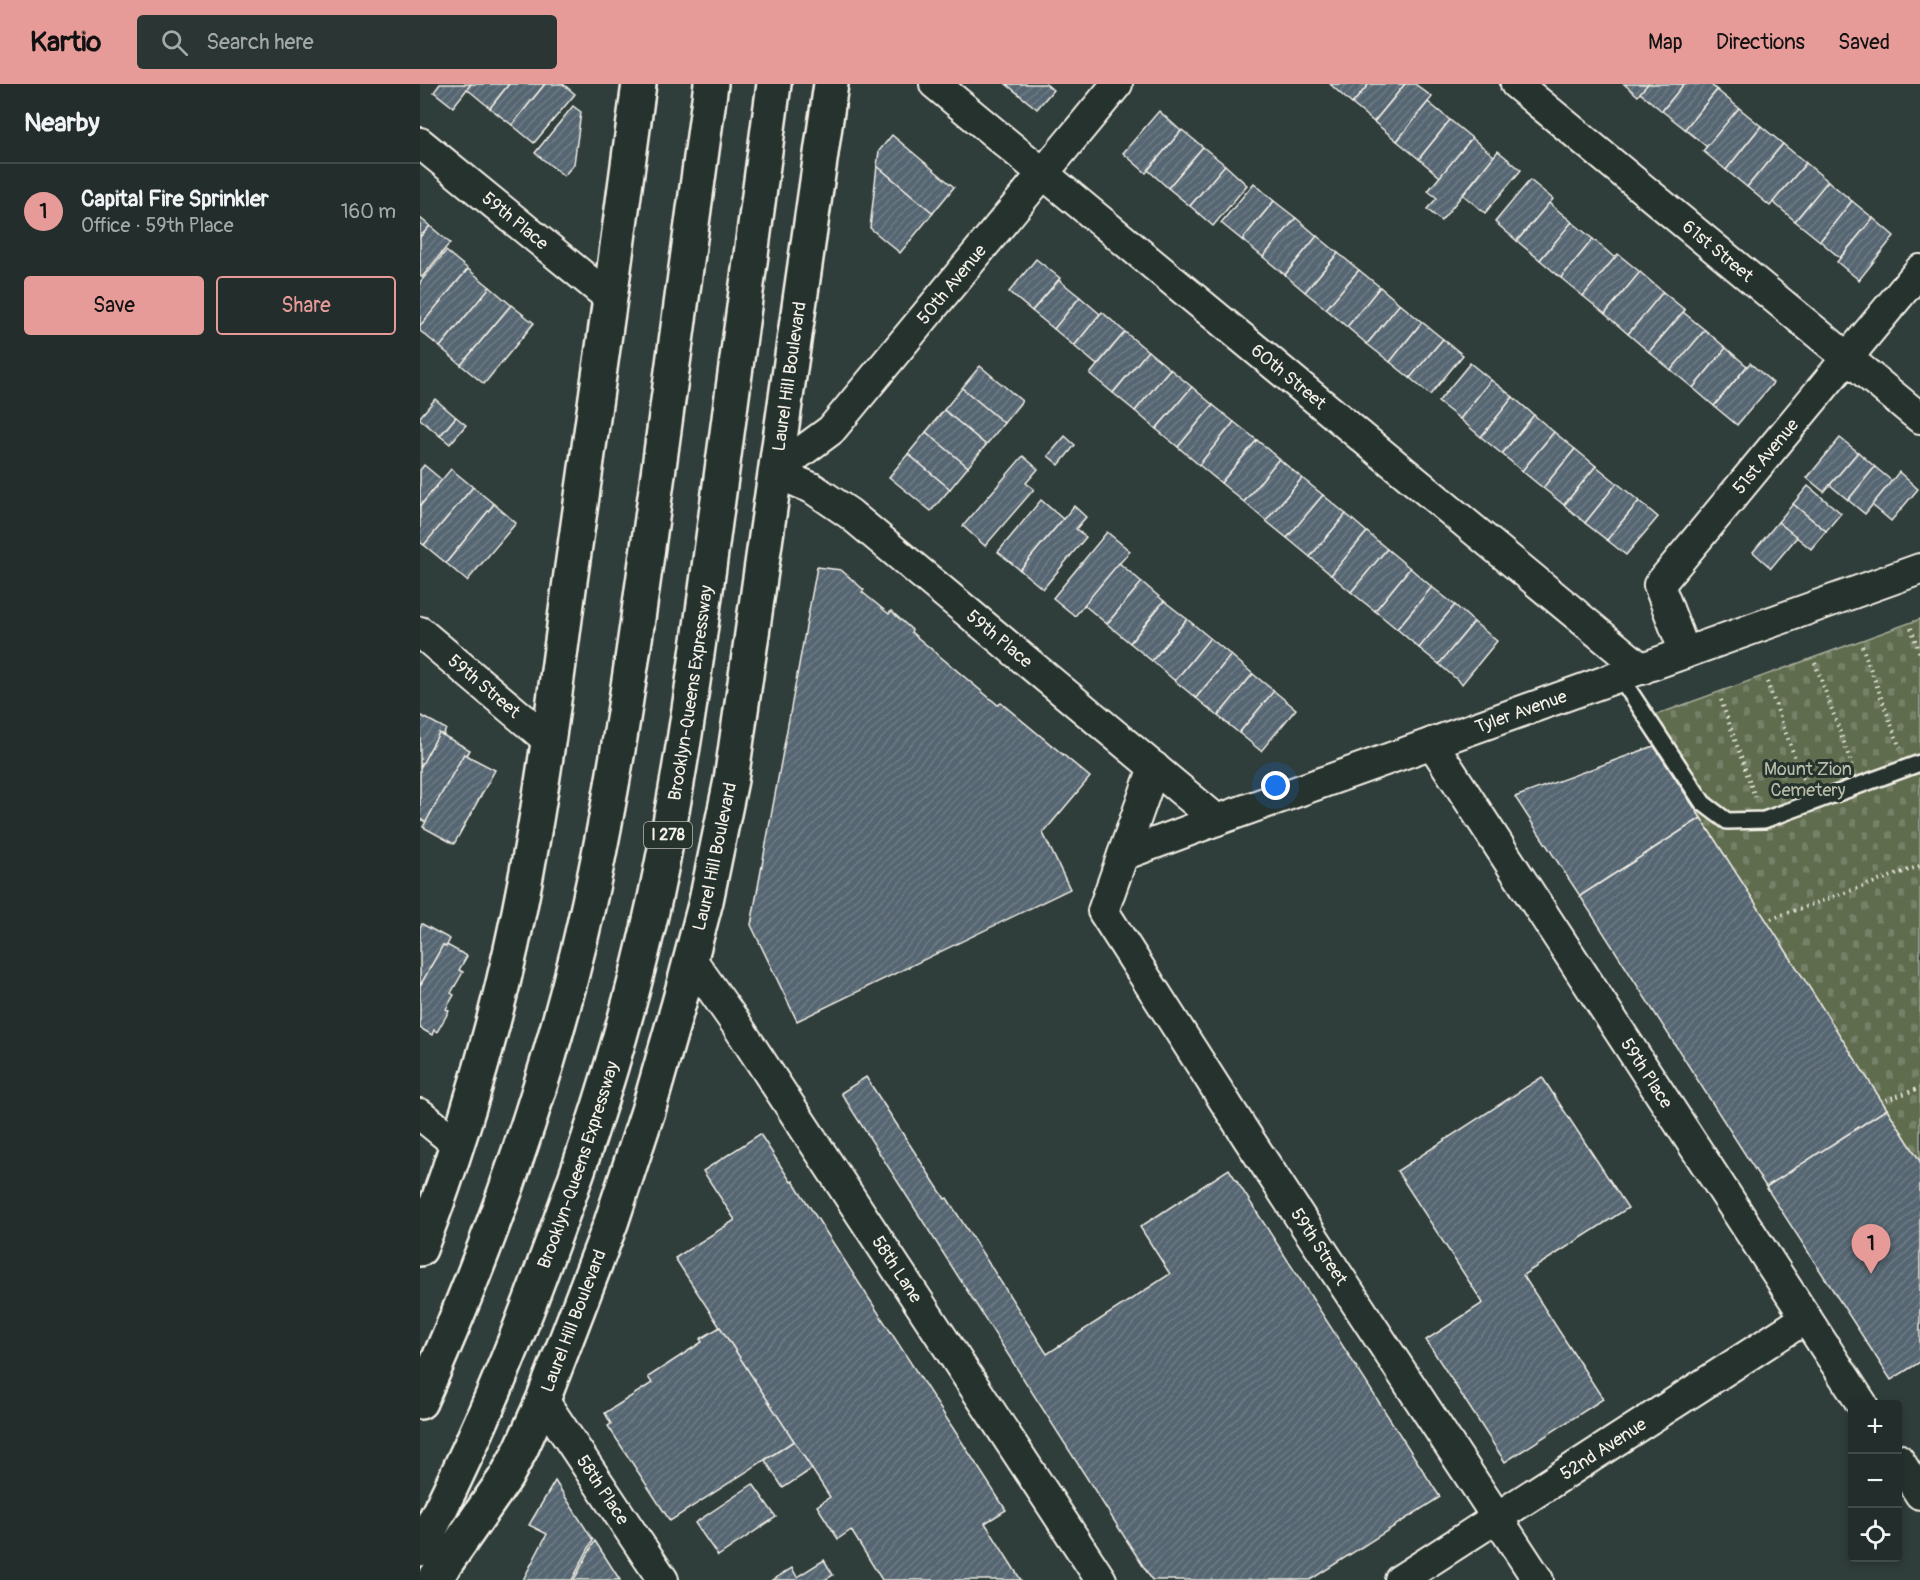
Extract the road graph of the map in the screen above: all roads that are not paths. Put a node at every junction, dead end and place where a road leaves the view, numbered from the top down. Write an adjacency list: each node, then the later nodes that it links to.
1 (639, 84): 11 (main road)
2 (774, 84): 36 (main road, Brooklyn-Queens Expressway / I 278)
3 (831, 84): 14 (main road, Laurel Hill Boulevard)
4 (935, 84): 9 (street, 60th Street)
5 (1117, 84): 9 (street, 50th Avenue)
6 (1516, 84): 12 (street, 61st Street)
7 (709, 91): 32 (main road)
8 (420, 143): 11 (street, 59th Place)
9 (1043, 174): 14 (street, 50th Avenue); 18 (street, 60th Street)
10 (1920, 270): 12 (street, 51st Avenue)
11 (610, 299): 19 (main road)
12 (1847, 357): 13 (street, 61st Street); 17 (street, 51st Avenue)
13 (1920, 418)
14 (774, 472): 22 (street, 59th Place); 25 (main road, Laurel Hill Boulevard)
15 (1920, 569): 17 (street, Tyler Avenue)
16 (420, 632): 19 (street, 59th Street)
17 (1685, 653): 18 (street, Tyler Avenue)
18 (1631, 673): 20 (street, Tyler Avenue); 21 (lane)
19 (548, 740): 27 (main road)
20 (1432, 743): 23 (street, Tyler Avenue); 29 (street, 59th Place)
21 (1914, 766)
22 (1154, 767): 23 (street, 59th Place); 24 (street)
23 (1217, 820): 24 (street, Tyler Avenue)
24 (1123, 855): 35 (street, 59th Street)
25 (690, 958): 30 (main road, Laurel Hill Boulevard); 39 (street, 58th Lane)
26 (420, 1114): 27 (street)
27 (458, 1145): 28 (main road)
28 (420, 1249)
29 (1806, 1318): 31 (street, 59th Place); 35 (street, 52nd Avenue)
30 (543, 1400): 37 (main road, Laurel Hill Boulevard); 38 (street, 58th Place)
31 (1859, 1400)
32 (420, 1402)
33 (1902, 1465): 34 (street)
34 (1920, 1494)
35 (1497, 1517): 40 (street, 52nd Avenue); 41 (street, 59th Street)
36 (420, 1549)
37 (434, 1580)
38 (663, 1580)
39 (1101, 1580)
40 (1400, 1580)
41 (1538, 1580)

